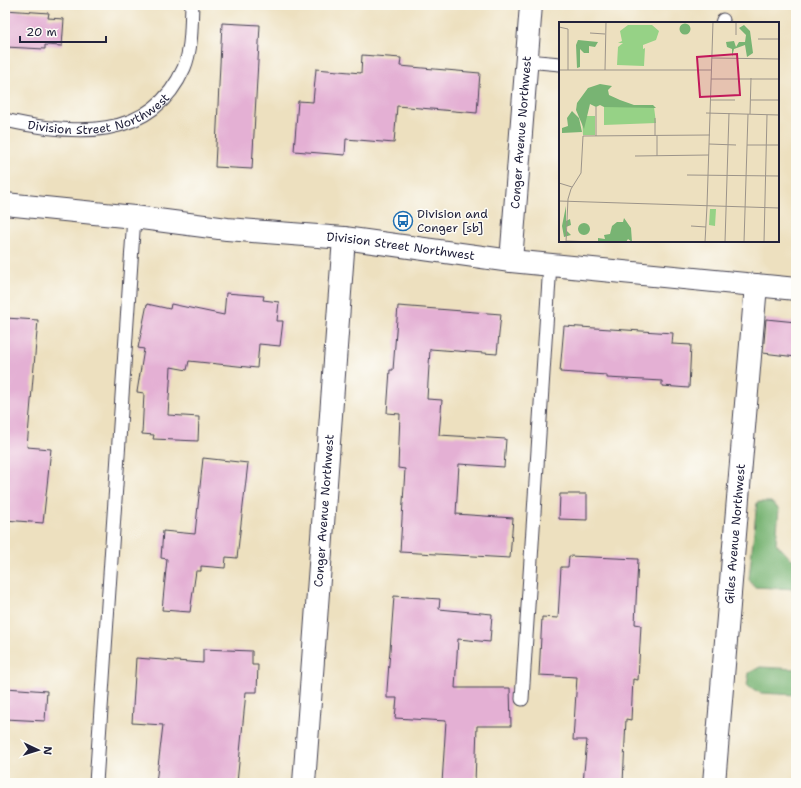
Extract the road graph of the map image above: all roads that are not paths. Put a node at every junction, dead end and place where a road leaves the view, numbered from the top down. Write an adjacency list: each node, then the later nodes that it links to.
1 (192, 5): 5 (lane, Division Street Northwest)
2 (531, 5): 3 (street, Conger Avenue Northwest)
3 (527, 61): 4 (lane); 9 (street, Conger Avenue Northwest)
4 (559, 64)
5 (5, 120)
6 (5, 204): 7 (street, Division Street Northwest)
7 (134, 217): 8 (street, Division Street Northwest); 14 (lane)
8 (344, 238): 9 (street, Division Street Northwest); 15 (street, Conger Avenue Northwest)
9 (512, 261): 10 (street, Division Street Northwest)
10 (550, 264): 11 (street, Division Street Northwest); 13 (lane)
11 (756, 285): 12 (street, Division Street Northwest); 16 (street, Giles Avenue Northwest)
12 (796, 289)
13 (522, 699)
14 (96, 783)
15 (304, 783)
16 (714, 783)

